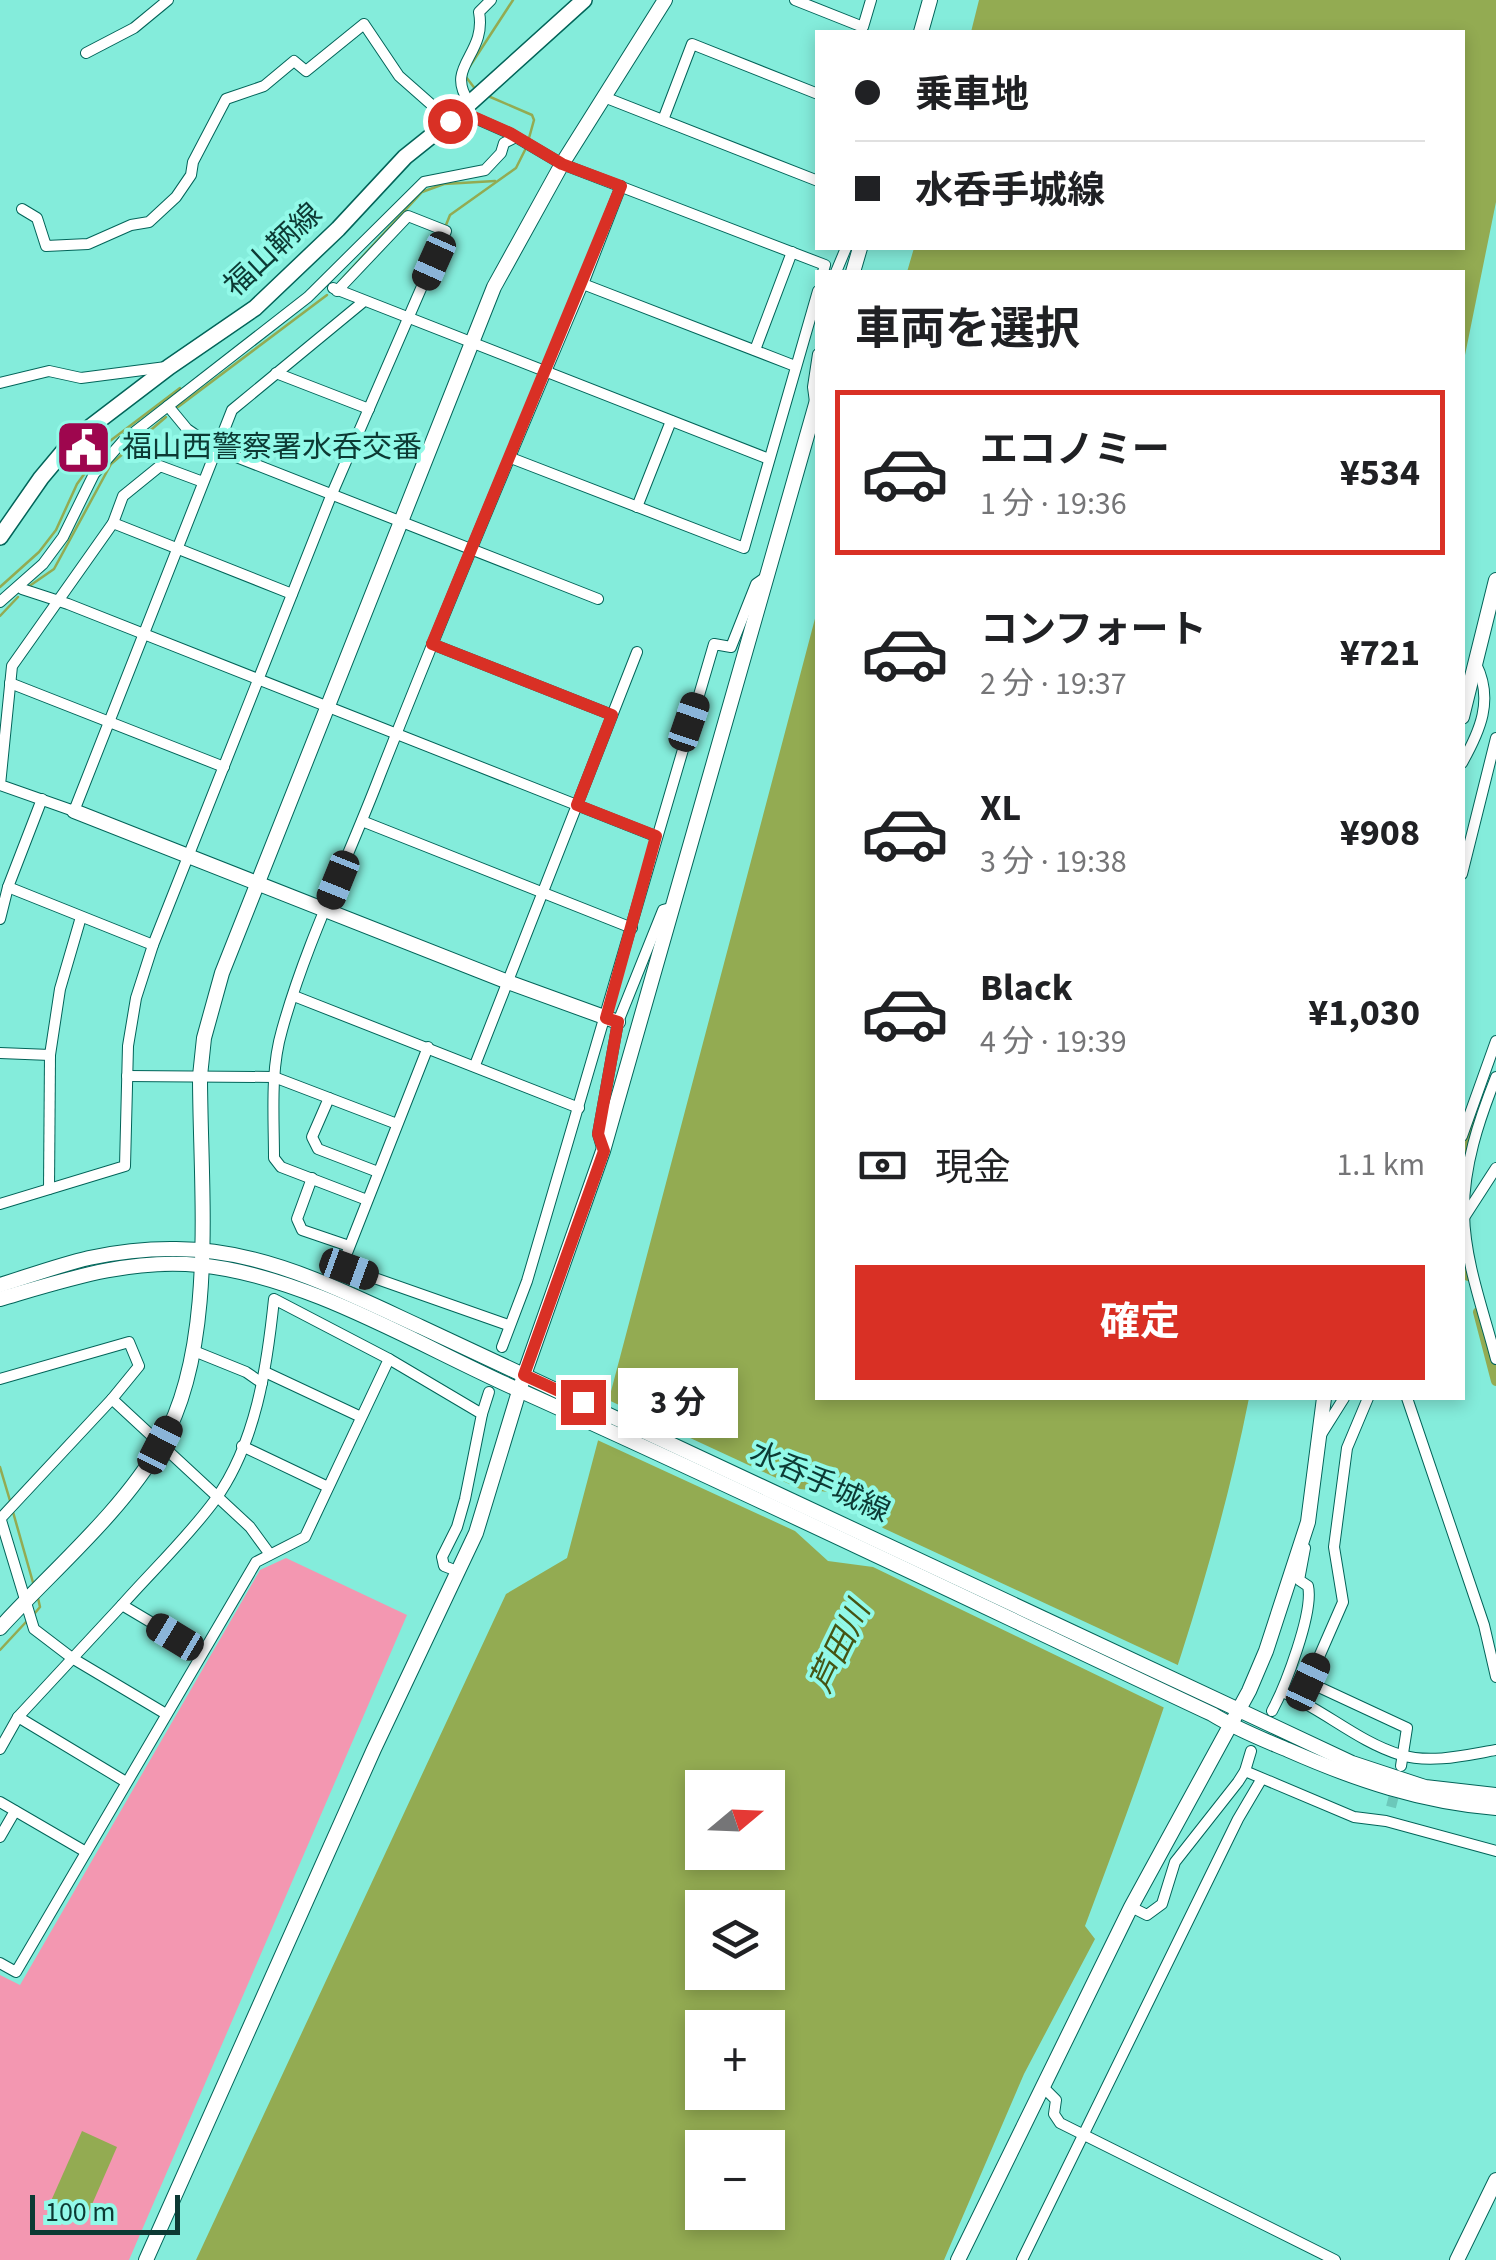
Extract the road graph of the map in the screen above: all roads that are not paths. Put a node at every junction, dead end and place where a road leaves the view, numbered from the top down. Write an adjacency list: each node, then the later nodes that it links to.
1 (168, 0): 9 (street)
2 (491, 0): 12 (street)
3 (584, 0): 12 (main road, 福山鞆線)
4 (665, 0): 11 (street)
5 (794, 0): 6 (street)
6 (871, 0)
7 (930, 0): 8 (street)
8 (922, 30)
9 (86, 53)
10 (815, 93): 13 (street)
11 (604, 97): 13 (street); 15 (street)
12 (467, 104): 14 (street); 18 (street); 31 (main road, 福山鞆線)
13 (662, 120): 16 (street)
14 (514, 138): 15 (street); 20 (street)
15 (562, 164): 17 (street); 28 (street)
16 (815, 179)
17 (621, 186): 19 (street); 22 (street)
18 (22, 209)
19 (792, 252): 21 (street); 29 (street)
20 (349, 259): 23 (street); 24 (street)
21 (830, 270)
22 (583, 284): 29 (street); 34 (street)
23 (334, 289): 24 (street); 26 (street); 27 (street)
24 (308, 297): 37 (street)
25 (815, 301): 30 (street)
26 (363, 302): 27 (street); 33 (street)
27 (409, 320): 28 (street); 39 (street)
28 (470, 344): 34 (street); 48 (street)
29 (754, 350): 30 (street)
30 (795, 366): 43 (street)
31 (169, 367): 35 (street); 49 (main road, 福山鞆線)
32 (815, 370): 36 (street)
33 (276, 373): 39 (street); 41 (street)
34 (545, 373): 40 (street); 42 (street)
35 (0, 383)
36 (815, 395)
37 (168, 406): 41 (street); 57 (street)
38 (815, 407): 52 (street)
39 (369, 409): 45 (street)
40 (671, 422): 43 (street); 46 (street)
41 (216, 450): 44 (street); 45 (street)
42 (511, 458): 46 (street); 51 (street)
43 (769, 460): 46 (street)
44 (203, 482): 47 (street); 50 (street)
45 (330, 496): 48 (street); 55 (street)
46 (637, 507)
47 (113, 523): 50 (street); 58 (street)
48 (399, 523): 51 (street); 66 (street)
49 (0, 537)
50 (178, 547): 55 (street); 59 (street)
51 (469, 550): 56 (street); 60 (street)
52 (767, 576): 79 (street); 85 (street)
53 (1496, 580): 62 (street)
54 (22, 589): 58 (street)
55 (292, 594): 63 (street)
56 (598, 599)
57 (0, 602)
58 (57, 602): 59 (street); 64 (street)
59 (144, 634): 63 (street); 68 (street)
60 (432, 644): 67 (street); 71 (street)
61 (637, 652): 67 (street)
62 (1475, 663): 65 (street); 69 (street)
63 (258, 680): 66 (street); 74 (street)
64 (10, 682): 68 (street); 75 (street)
65 (1465, 704)
66 (327, 707): 71 (street); 82 (street)
67 (612, 715): 76 (street)
68 (109, 722): 74 (street); 77 (street)
69 (1482, 726): 70 (street); 73 (street)
70 (1496, 730)
71 (396, 734): 76 (street); 78 (street)
72 (1496, 738): 81 (street)
73 (1465, 758)
74 (224, 767): 80 (street)
75 (42, 799): 77 (street); 83 (street)
76 (577, 805): 79 (street); 84 (street)
77 (74, 811): 80 (street)
78 (362, 821): 84 (street); 86 (street)
79 (656, 836): 89 (street)
80 (189, 856): 82 (street); 90 (street)
81 (1465, 862)
82 (258, 882): 86 (street); 100 (street)
83 (8, 886): 87 (street); 88 (street)
84 (543, 892): 89 (street); 91 (street)
85 (674, 906): 93 (street); 107 (street)
86 (326, 910): 91 (street); 92 (street)
87 (82, 917): 90 (street); 97 (street)
88 (0, 919)
89 (632, 928): 93 (street)
90 (153, 945): 99 (street)
91 (508, 982): 93 (street); 98 (street)
92 (294, 996): 95 (street); 102 (street)
93 (612, 1020): 104 (street); 107 (street)
94 (1496, 1041): 106 (street)
95 (428, 1047): 98 (street); 105 (street)
96 (0, 1053): 97 (street)
97 (50, 1055): 111 (street)
98 (475, 1066): 104 (street)
99 (127, 1076): 100 (street); 111 (street)
100 (200, 1076): 102 (street); 118 (street)
101 (1496, 1076): 112 (street)
102 (274, 1077): 103 (street); 110 (street)
103 (328, 1098): 105 (street); 109 (street)
104 (579, 1108): 122 (street)
105 (397, 1124): 109 (street)
106 (1465, 1128)
107 (604, 1151): 127 (street)
108 (1496, 1168): 115 (street)
109 (378, 1172): 113 (street)
110 (312, 1178): 113 (street); 117 (street)
111 (49, 1189): 114 (street)
112 (1465, 1196)
113 (367, 1200): 117 (street)
114 (0, 1204)
115 (1465, 1217)
116 (1465, 1231): 126 (street)
117 (349, 1246): 122 (street)
118 (200, 1248): 119 (street); 120 (street, 水呑手城線); 127 (street, 水呑手城線)
119 (201, 1265): 121 (street, 水呑手城線); 124 (street); 130 (street, 水呑手城線)
120 (0, 1285)
121 (0, 1299)
122 (508, 1325): 123 (street)
123 (502, 1346)
124 (194, 1350): 128 (street); 141 (street)
125 (389, 1359): 128 (street); 138 (street); 139 (street)
126 (1496, 1359)
127 (524, 1375): 130 (street); 132 (street, 水呑手城線)
128 (263, 1377): 139 (street); 142 (street)
129 (0, 1379): 133 (street)
130 (520, 1391): 132 (street, 水呑手城線); 148 (street)
131 (489, 1392): 138 (street)
132 (545, 1394): 158 (street, 水呑手城線); 162 (street, 水呑手城線)
133 (112, 1399): 141 (street); 145 (street)
134 (1324, 1400): 140 (street)
135 (1343, 1400): 140 (street)
136 (1367, 1400): 155 (street)
137 (1409, 1400): 154 (street)
138 (482, 1414): 148 (street)
139 (361, 1417): 143 (street)
140 (1319, 1438): 146 (street)
141 (160, 1445): 144 (street); 149 (street)
142 (242, 1446): 143 (street); 144 (street)
143 (328, 1487): 147 (street)
144 (216, 1498): 147 (street); 150 (street)
145 (5, 1513): 149 (street)
146 (1308, 1522): 156 (street); 158 (street)
147 (269, 1553): 152 (street)
148 (457, 1571): 184 (street)
149 (28, 1602): 151 (street); 153 (street)
150 (122, 1605): 152 (street); 153 (street)
151 (0, 1628)
152 (201, 1652): 160 (street)
153 (72, 1658): 160 (street); 161 (street)
154 (1496, 1677)
155 (1308, 1682): 157 (street); 166 (street)
156 (1282, 1692): 157 (street); 159 (street)
157 (1306, 1702): 166 (street)
158 (1238, 1709): 162 (street); 170 (street, 水呑手城線)
159 (1272, 1711)
160 (166, 1714): 169 (street)
161 (18, 1718): 163 (street); 169 (street)
162 (1230, 1725): 173 (street, 水呑手城線); 179 (street)
163 (0, 1749)
164 (1496, 1750): 166 (street)
165 (1251, 1751): 167 (street)
166 (1402, 1761)
167 (1246, 1771): 168 (street); 179 (street)
168 (1261, 1780): 175 (street); 182 (street)
169 (126, 1782): 177 (street)
170 (1496, 1795)
171 (0, 1802): 174 (street)
172 (1391, 1807): 175 (street)
173 (1496, 1808)
174 (15, 1811): 176 (street); 177 (street)
175 (1386, 1821): 178 (street)
176 (0, 1837)
177 (86, 1852): 180 (street)
178 (1496, 1852)
179 (1131, 1907): 181 (street)
180 (0, 1963)
181 (1043, 2087): 182 (street); 185 (street)
182 (1084, 2135): 186 (street); 187 (street)
183 (1496, 2180): 188 (street)
184 (146, 2260)
185 (958, 2260)
186 (1022, 2260)
187 (1335, 2260)
188 (1457, 2260)

